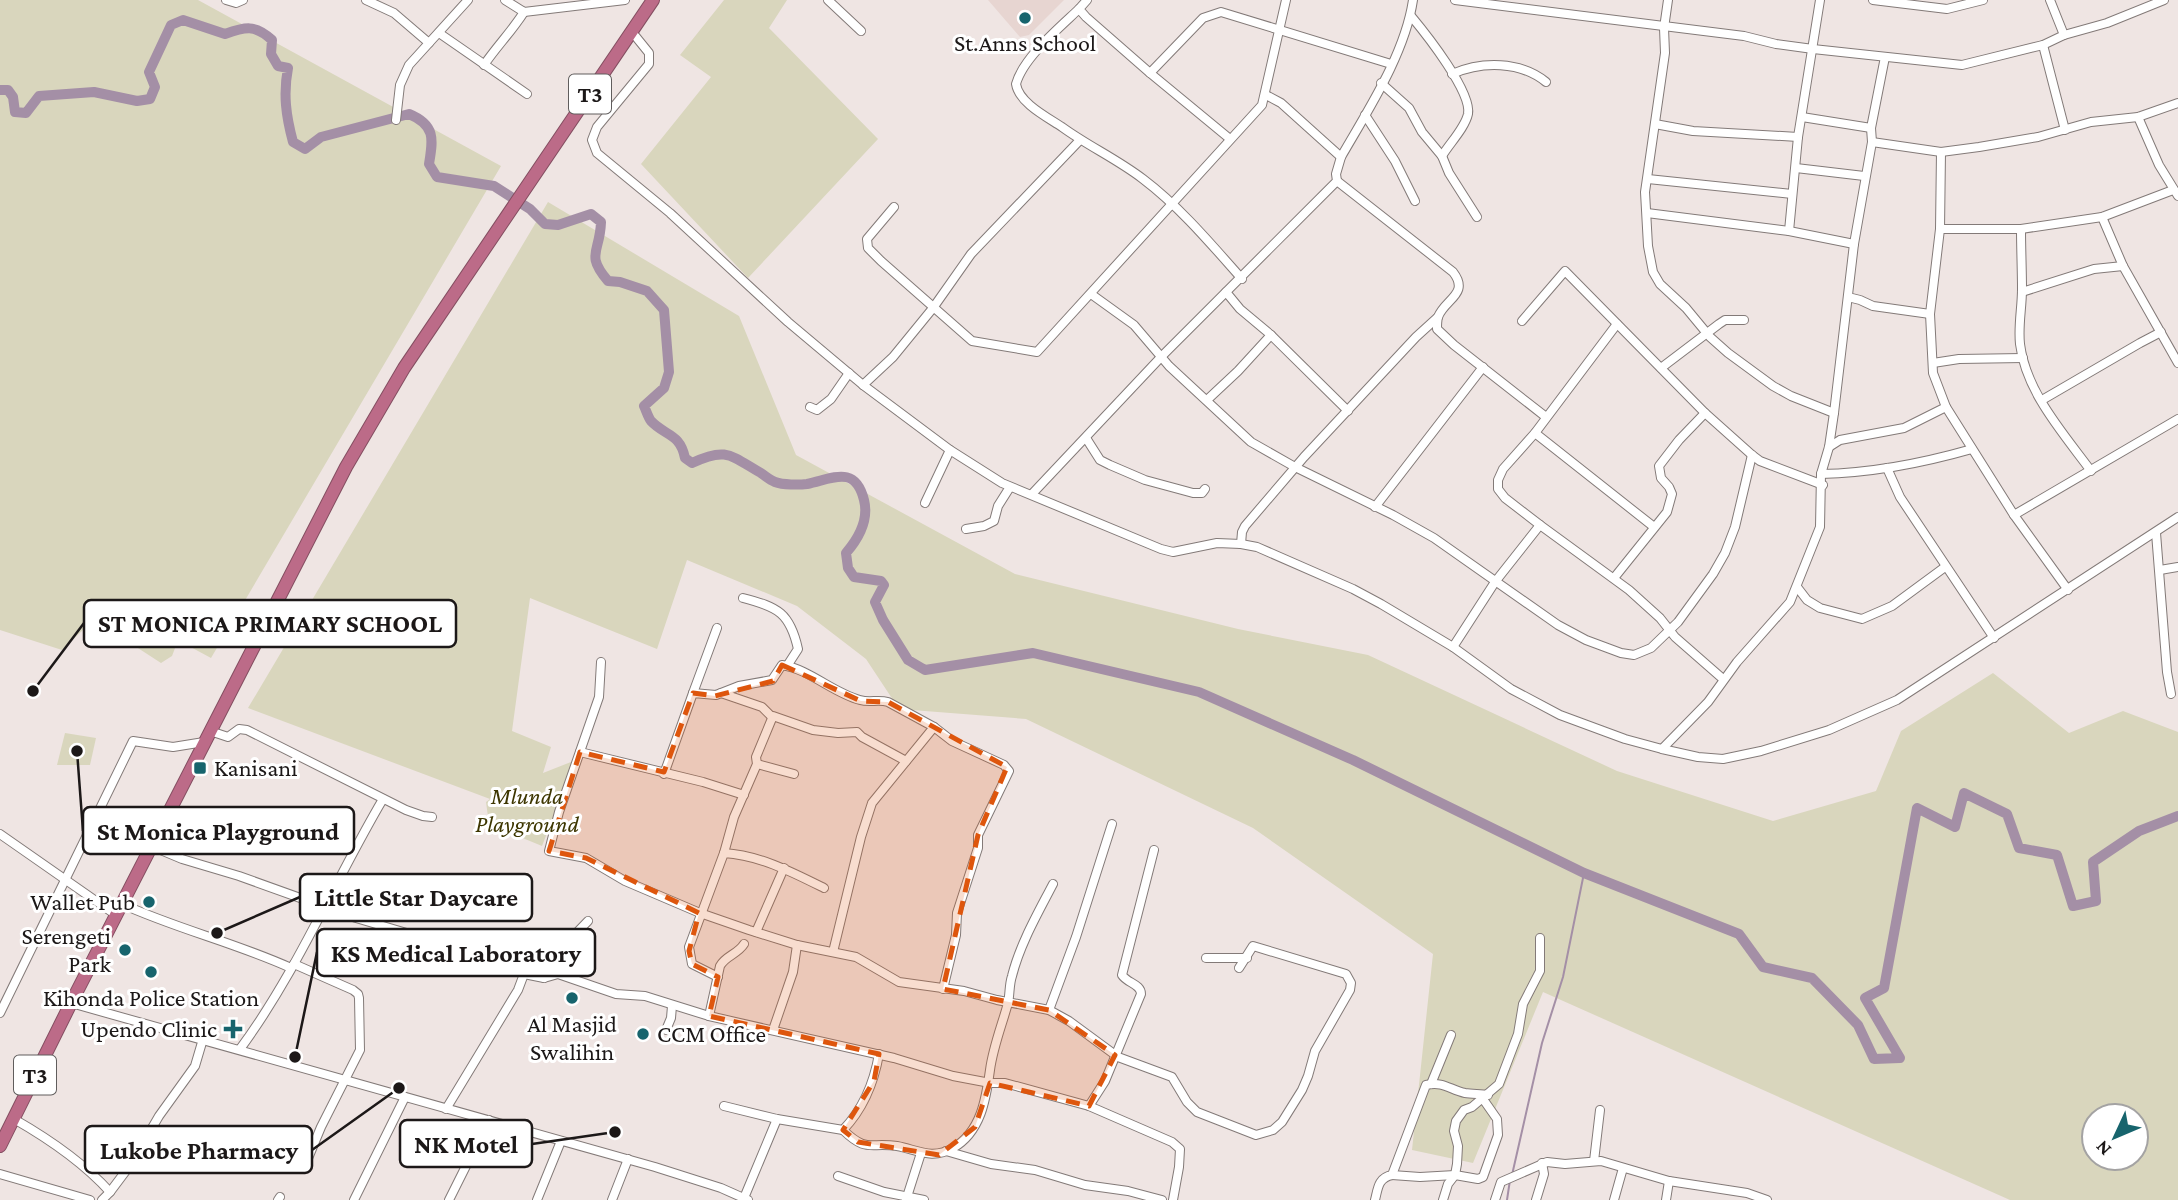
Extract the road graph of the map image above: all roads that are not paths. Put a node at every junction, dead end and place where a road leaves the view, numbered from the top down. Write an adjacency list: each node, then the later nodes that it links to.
1 (226, 0): 2 (street)
2 (243, 0)
3 (366, 0): 29 (street)
4 (468, 0): 27 (street)
5 (505, 0): 21 (street)
6 (625, 0): 21 (street)
7 (653, 0): 25 (highway, T3)
8 (828, 0): 26 (street)
9 (1087, 0): 20 (street)
10 (1286, 0): 24 (street)
11 (1413, 0): 22 (street)
12 (1455, 0): 19 (street)
13 (1668, 0): 23 (street)
14 (1820, 0): 31 (street)
15 (1875, 0): 16 (street)
16 (1983, 0)
17 (2050, 0): 28 (street)
18 (2158, 1): 28 (street)
19 (1471, 2): 23 (street)
20 (1079, 9): 35 (street); 51 (street)
21 (524, 12): 34 (street)
22 (1411, 16): 33 (street); 36 (street)
23 (1664, 27): 31 (street); 46 (street)
24 (1280, 29): 33 (street); 35 (street); 40 (street)
25 (632, 32): 93 (street); 149 (highway, T3)
26 (861, 32)
27 (439, 33): 29 (street); 34 (street)
28 (2064, 35): 30 (street)
29 (429, 43): 45 (street)
30 (2043, 45): 32 (street); 48 (street)
31 (1813, 50): 32 (street); 43 (street)
32 (1885, 57): 47 (street)
33 (1391, 64): 38 (street)
34 (484, 65): 39 (street)
35 (1150, 73): 50 (street)
36 (1452, 74): 37 (street); 54 (street)
37 (1546, 82)
38 (1381, 83): 42 (street); 54 (street)
39 (527, 94)
40 (1266, 95): 50 (street); 55 (street)
41 (2178, 103): 44 (street)
42 (1365, 115): 55 (street); 62 (street)
43 (1802, 117): 47 (street); 49 (street)
44 (2138, 117): 48 (street); 60 (street)
45 (396, 120)
46 (1655, 124): 49 (street); 58 (street)
47 (1871, 128): 52 (street)
48 (2065, 130): 53 (street)
49 (1797, 137): 56 (street)
50 (1230, 139): 63 (street)
51 (1080, 140): 63 (street); 78 (street)
52 (1872, 142): 53 (street); 57 (street)
53 (1941, 152): 68 (street)
54 (1442, 156): 66 (street)
55 (1341, 157): 59 (street)
56 (1796, 168): 57 (street); 61 (street)
57 (1864, 176): 71 (street)
58 (1648, 179): 61 (street); 65 (street)
59 (1337, 181): 73 (street); 80 (street)
60 (2176, 193): 67 (street)
61 (1792, 194): 70 (street)
62 (1415, 201)
63 (1172, 206): 73 (street); 76 (street)
64 (894, 207): 78 (street)
65 (1647, 213): 70 (street); 85 (street)
66 (1476, 217)
67 (2102, 217): 69 (street); 72 (street)
68 (1940, 229): 69 (street); 79 (street)
69 (2021, 229): 75 (street)
70 (1789, 231): 71 (street)
71 (1854, 244): 77 (street)
72 (2123, 266): 75 (street); 84 (street)
73 (1242, 279): 74 (street)
74 (1226, 292): 86 (street); 87 (street)
75 (2022, 292): 88 (street)
76 (1091, 294): 78 (street); 87 (street)
77 (1848, 298): 79 (street); 101 (street)
78 (933, 308): 94 (street)
79 (1930, 314): 89 (street)
80 (1438, 317): 91 (street); 99 (street)
81 (1744, 320): 85 (street)
82 (1522, 321): 83 (street)
83 (1617, 324): 92 (street); 102 (street)
84 (2161, 332): 90 (street); 96 (street)
85 (1706, 333): 92 (street); 101 (street)
86 (1271, 335): 95 (street); 99 (street)
87 (1163, 356): 95 (street); 105 (street)
88 (2023, 358): 89 (street); 96 (street)
89 (1933, 363): 98 (street)
90 (2178, 363)
91 (1483, 367): 102 (street); 121 (street)
92 (1661, 369): 100 (street)
93 (849, 373): 94 (street); 97 (street)
94 (863, 384): 108 (street)
95 (1207, 400): 111 (street)
96 (2042, 400): 113 (street)
97 (810, 407)
98 (1946, 407): 106 (street); 107 (street)
99 (1348, 411): 110 (street)
100 (1705, 413): 109 (street); 125 (street)
101 (1834, 413): 106 (street)
102 (1546, 417): 104 (street)
103 (2178, 419): 113 (street)
104 (1535, 433): 124 (street); 125 (street)
105 (1086, 438): 118 (street); 119 (street)
106 (1829, 447): 114 (street)
107 (1972, 449): 112 (street); 122 (street)
108 (950, 450): 117 (street); 120 (street)
109 (1752, 455): 116 (street); 138 (street)
110 (1304, 457): 111 (street); 115 (street)
111 (1295, 467): 115 (street); 128 (street)
112 (1887, 468): 114 (street); 129 (street)
113 (2091, 471): 122 (street)
114 (1821, 474): 116 (street)
115 (1311, 476): 121 (street)
116 (1823, 485): 134 (street)
117 (1010, 487): 119 (street); 126 (street)
118 (1205, 489)
119 (1032, 494): 128 (street)
120 (925, 503)
121 (1375, 507): 133 (street)
122 (2014, 515): 135 (street)
123 (2178, 517): 127 (street)
124 (1540, 525): 132 (street); 133 (street)
125 (1654, 527): 132 (street)
126 (966, 529)
127 (2156, 533): 131 (street); 135 (street)
128 (1241, 544): 140 (street)
129 (1945, 566): 134 (street); 139 (street)
130 (2178, 567): 131 (street)
131 (2160, 570): 146 (street)
132 (1614, 578): 138 (street)
133 (1495, 582): 138 (street); 140 (street)
134 (1797, 587): 143 (street)
135 (2068, 590): 139 (street)
136 (743, 598): 142 (street)
137 (717, 628): 144 (street)
138 (1670, 631): 143 (street)
139 (1994, 638): 150 (street)
140 (1453, 647): 150 (street)
141 (601, 662): 151 (street)
142 (787, 666): 145 (street); 148 (street)
143 (1723, 680): 150 (street)
144 (693, 693): 145 (street); 154 (street)
145 (720, 693): 147 (street)
146 (2171, 694)
147 (772, 717): 152 (street); 153 (street)
148 (934, 727): 152 (street); 184 (street)
149 (207, 736): 157 (street); 161 (highway, T3); 165 (street)
150 (1662, 749)
151 (580, 752): 154 (street); 170 (street)
152 (906, 761): 176 (street)
153 (757, 764): 155 (street); 156 (street)
154 (664, 774): 156 (street)
155 (794, 774)
156 (744, 795): 163 (street)
157 (383, 799): 158 (street); 168 (street)
158 (432, 817)
159 (1112, 824): 188 (street)
160 (0, 834): 165 (street)
161 (151, 846): 168 (street); 169 (highway, T3)
162 (1154, 850): 197 (street)
163 (724, 853): 164 (street); 170 (street)
164 (784, 867): 167 (street); 172 (street)
165 (65, 878): 169 (street); 189 (street)
166 (1053, 884): 185 (street)
167 (824, 888)
168 (324, 906): 179 (street); 181 (street)
169 (119, 909): 179 (street); 186 (highway, T3)
170 (700, 913): 172 (street); 182 (street)
171 (588, 921): 183 (street)
172 (756, 932): 175 (street)
173 (1540, 938): 202 (street)
174 (744, 944): 182 (street)
175 (797, 945): 176 (street); 192 (street)
176 (834, 951): 184 (street)
177 (1206, 958): 178 (street)
178 (1247, 958): 180 (street); 197 (street)
179 (293, 966): 195 (street); 198 (street)
180 (1239, 968)
181 (524, 974): 183 (street); 205 (street)
182 (718, 977): 190 (street)
183 (544, 978): 187 (street)
184 (943, 989): 185 (street)
185 (1008, 1002): 188 (street); 199 (street)
186 (71, 1003): 194 (street); 207 (highway, T3)
187 (672, 1006): 190 (street); 191 (street)
188 (1049, 1010): 197 (street)
189 (0, 1013)
190 (709, 1016): 192 (street)
191 (666, 1030)
192 (773, 1030): 196 (street)
193 (1451, 1035): 200 (street)
194 (203, 1039): 195 (street); 225 (street)
195 (240, 1049): 198 (street)
196 (880, 1054): 199 (street); 210 (street)
197 (1115, 1055): 203 (street)
198 (346, 1080): 201 (street); 218 (street)
199 (990, 1083): 203 (street); 213 (street)
200 (1431, 1084): 202 (street); 221 (street)
201 (405, 1097): 205 (street); 231 (street)
202 (1485, 1097): 222 (street); 222 (street)
203 (1089, 1106): 237 (street)
204 (724, 1107): 208 (street)
205 (446, 1109): 209 (street)
206 (1600, 1110): 216 (street)
207 (14, 1118): 212 (highway, T3); 225 (street)
208 (777, 1119): 210 (street); 228 (street)
209 (489, 1120): 211 (street); 232 (street)
210 (844, 1130): 214 (street)
211 (561, 1141): 215 (street); 233 (street)
212 (0, 1146)
213 (946, 1151): 214 (street); 236 (street)
214 (921, 1153): 227 (street)
215 (628, 1159): 228 (street); 234 (street)
216 (1594, 1161): 217 (street); 219 (street)
217 (1542, 1163): 240 (street); 241 (street)
218 (304, 1168)
219 (1623, 1168): 224 (street); 242 (street)
220 (0, 1174): 229 (street)
221 (1392, 1175): 222 (street); 238 (street)
222 (1455, 1175): 239 (street)
223 (838, 1176): 227 (street)
224 (1670, 1181): 226 (street); 243 (street)
225 (110, 1192): 230 (street)
226 (1746, 1196): 244 (street)
227 (907, 1198): 235 (street)
228 (746, 1199)
229 (90, 1200)
230 (102, 1200)
231 (354, 1200)
232 (449, 1200)
233 (537, 1200)
234 (612, 1200)
235 (924, 1200)
236 (1162, 1200)
237 (1173, 1200)
238 (1375, 1200)
239 (1443, 1200)
240 (1495, 1200)
241 (1536, 1200)
242 (1614, 1200)
243 (1666, 1200)
244 (1767, 1200)

